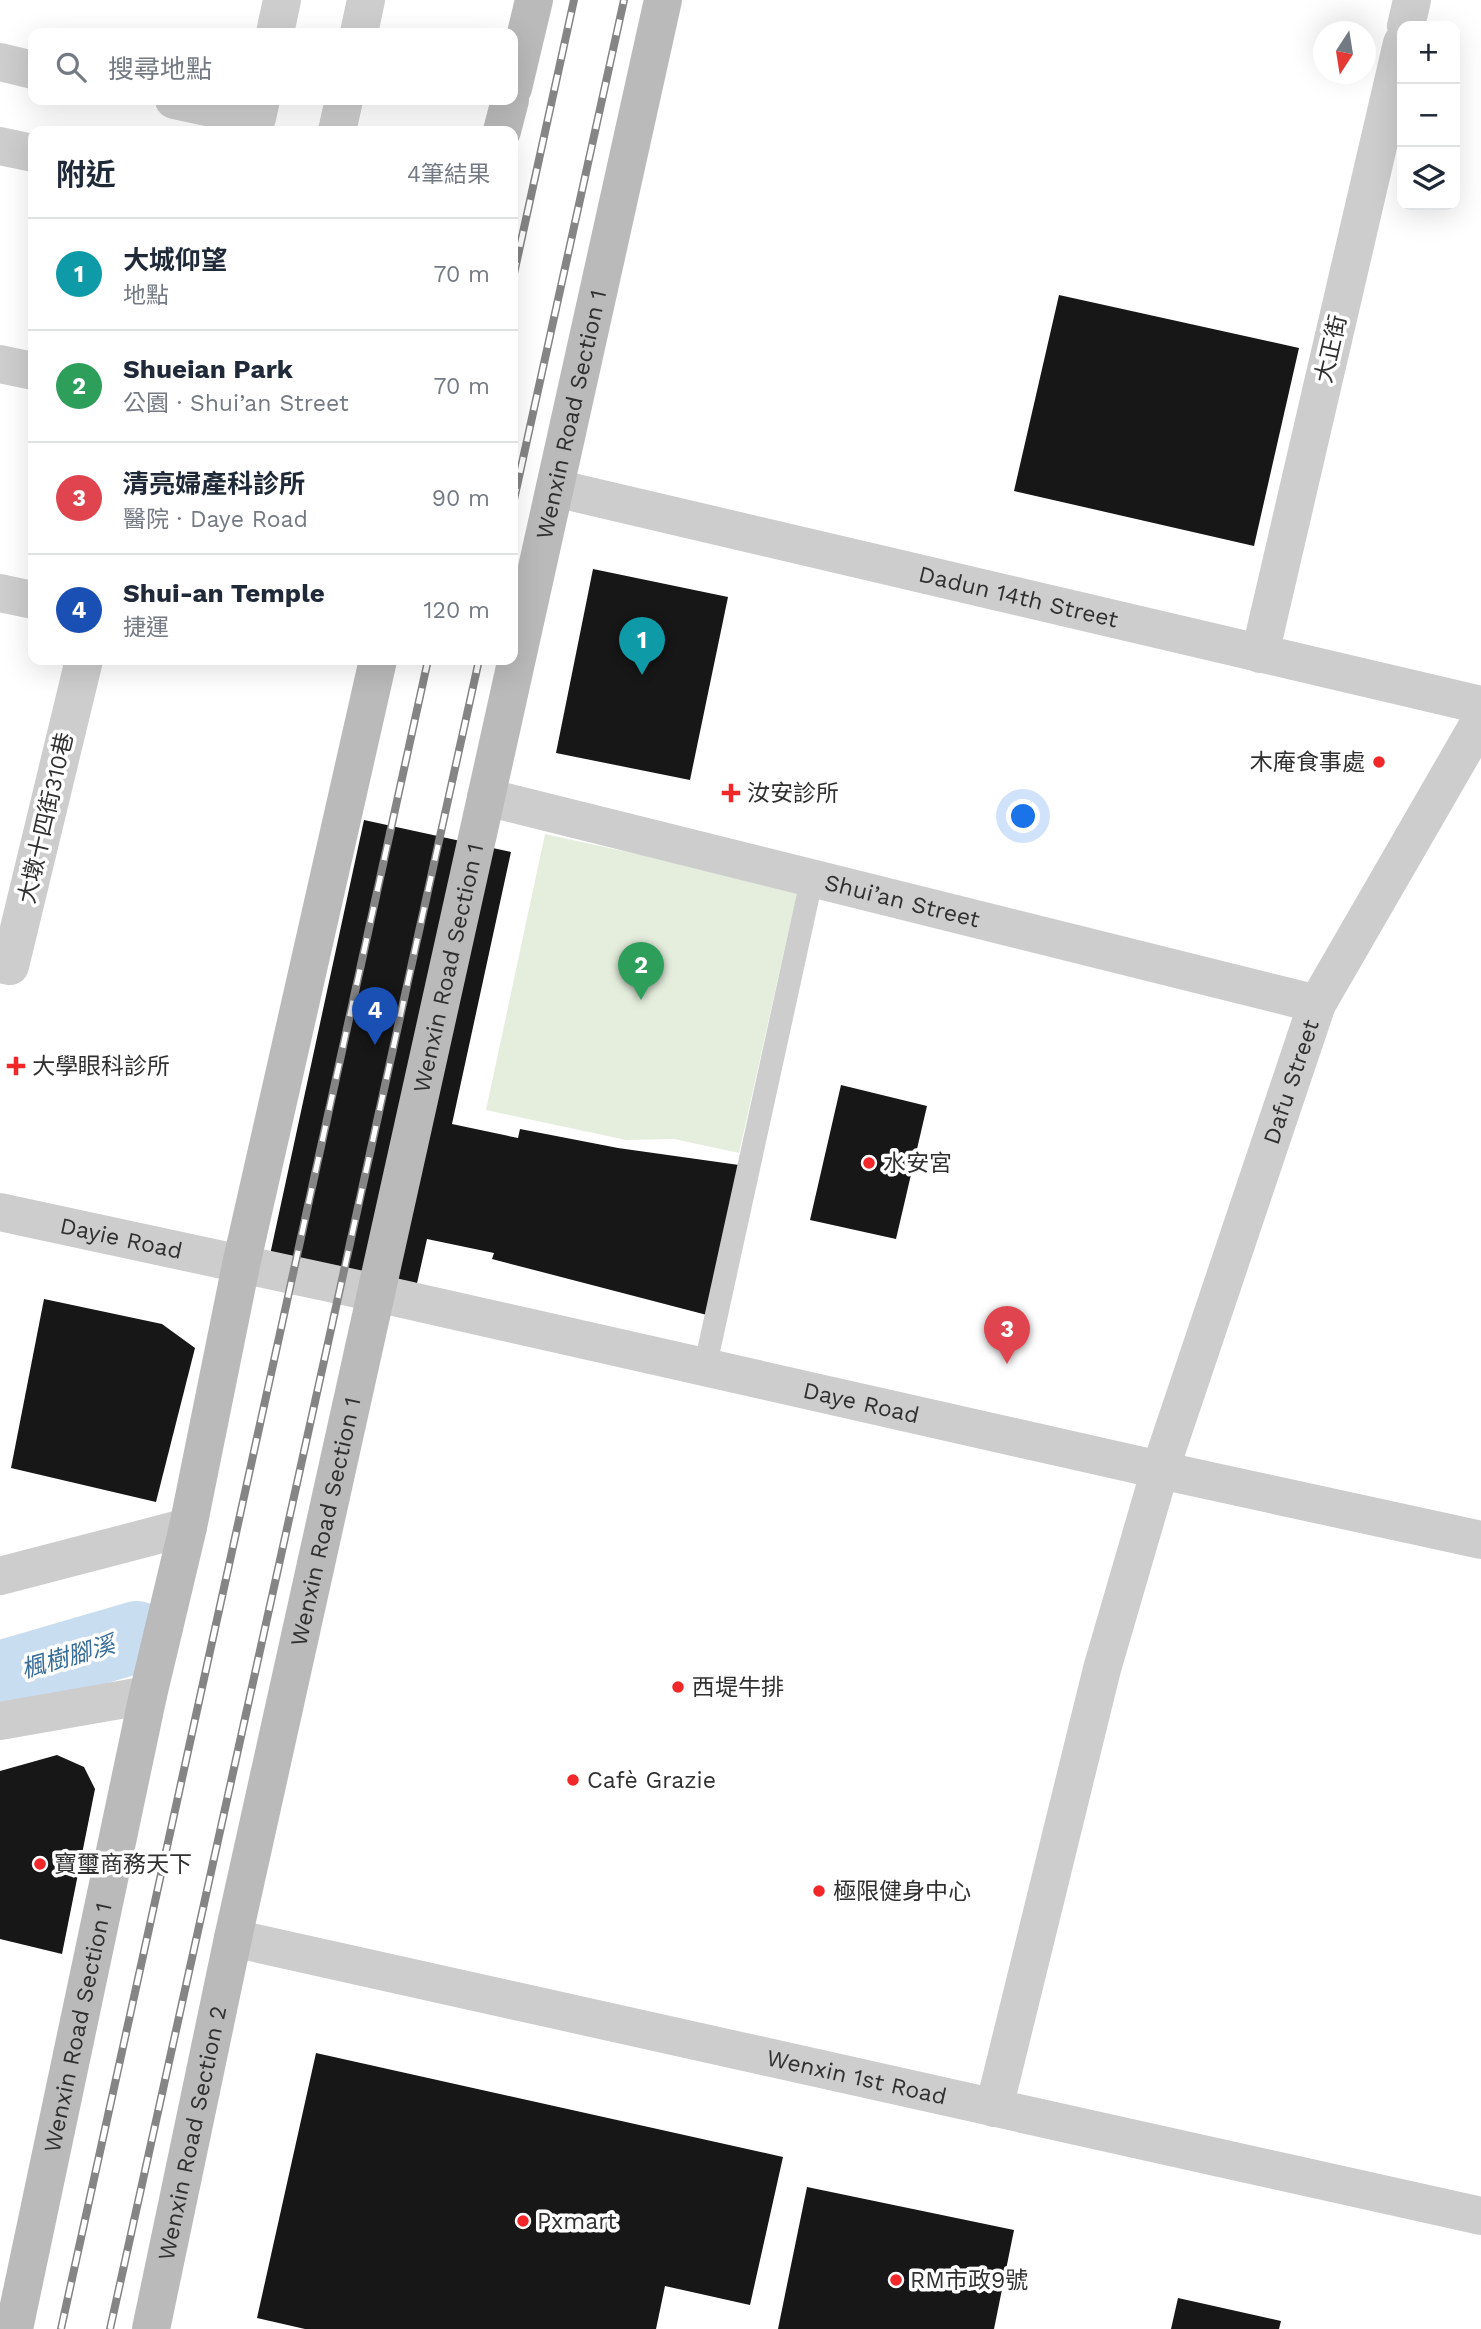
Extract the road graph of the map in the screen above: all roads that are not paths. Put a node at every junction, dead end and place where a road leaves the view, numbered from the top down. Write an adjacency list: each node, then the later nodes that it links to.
1 (282, 0): 7 (street)
2 (366, 0): 8 (street)
3 (534, 0): 11 (main road)
4 (663, 0): 23 (main road, Wenxin Road Section 1)
5 (1412, 0): 6 (street)
6 (1407, 21)
7 (276, 28)
8 (360, 28)
9 (0, 62): 12 (street)
10 (1397, 65): 27 (street, 大正街)
11 (518, 67)
12 (28, 68)
13 (197, 105): 14 (street)
14 (260, 105)
15 (343, 105): 17 (street)
16 (509, 105): 18 (main road)
17 (338, 126)
18 (503, 126)
19 (0, 146): 20 (street)
20 (28, 152)
21 (0, 364): 22 (street)
22 (28, 370)
23 (555, 488): 26 (main road, Wenxin Road Section 1); 27 (street, Dadun 14th Street)
24 (0, 593): 25 (street)
25 (28, 599)
26 (518, 654)
27 (1260, 654): 31 (street, Dadun 14th Street)
28 (83, 665): 35 (street, 大墩十四街310巷)
29 (377, 665): 38 (main road, Wenxin Road Section 1)
30 (515, 665): 33 (main road, Wenxin Road Section 1)
31 (1481, 705)
32 (1481, 720): 36 (street, Dafu Street)
33 (486, 797): 34 (street, Shui’an Street); 39 (main road, Wenxin Road Section 1)
34 (812, 878): 36 (street, Shui’an Street); 40 (lane)
35 (0, 964)
36 (1317, 1004): 41 (street, Dafu Street)
37 (0, 1212): 38 (street, Dayie Road)
38 (242, 1265): 39 (street, Daye Road); 42 (main road, Wenxin Road Section 1)
39 (376, 1293): 40 (street, Daye Road); 47 (main road, Wenxin Road Section 1)
40 (705, 1367): 41 (street, Daye Road)
41 (1160, 1470): 43 (street, Daye Road); 48 (street, Dafu Street)
42 (188, 1527): 44 (street); 45 (main road, Wenxin Road Section 1)
43 (1481, 1540)
44 (0, 1576)
45 (148, 1695): 46 (street); 50 (main road, Wenxin Road Section 1)
46 (0, 1721)
47 (233, 1938): 48 (street, Wenxin 1st Road); 51 (main road, Wenxin Road Section 2)
48 (994, 2108): 49 (street, Wenxin 1st Road)
49 (1481, 2216)
50 (14, 2329)
51 (151, 2329)

